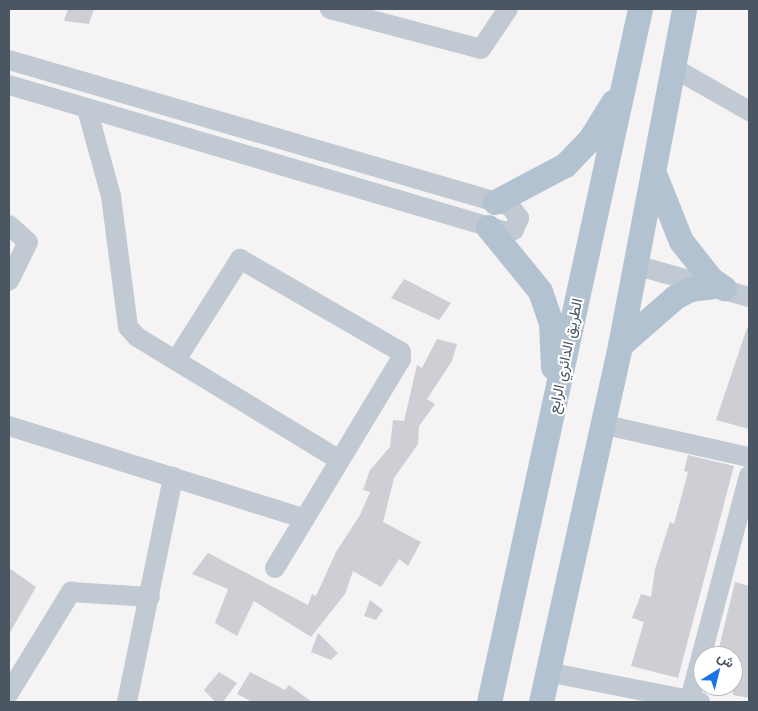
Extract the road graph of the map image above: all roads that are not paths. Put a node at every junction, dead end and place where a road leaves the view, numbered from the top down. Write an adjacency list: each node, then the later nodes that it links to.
1 (330, 9): 2 (street)
2 (508, 9)
3 (640, 9): 8 (main road, الطريق الدائري الرابع)
4 (684, 9): 6 (main road)
5 (9, 60): 12 (street)
6 (672, 67): 10 (street); 11 (main road)
7 (9, 85): 9 (street)
8 (623, 87): 12 (main road); 21 (main road, الطريق الدائري الرابع)
9 (87, 109): 14 (street); 20 (street)
10 (749, 111)
11 (654, 172): 15 (main road); 17 (main road)
12 (495, 202): 14 (street)
13 (9, 225): 16 (street)
14 (488, 227): 21 (main road)
15 (635, 265): 17 (street); 19 (main road)
16 (9, 281)
17 (720, 287): 18 (street); 19 (main road)
18 (749, 297)
19 (620, 345): 22 (main road)
20 (176, 360): 25 (street); 25 (street)
21 (554, 408): 35 (main road, الطريق الدائري الرابع)
22 (601, 424): 24 (street); 31 (main road)
23 (9, 426): 27 (street)
24 (749, 457)
25 (339, 460): 28 (street)
26 (749, 476): 33 (street)
27 (172, 477): 28 (street); 30 (street)
28 (304, 518): 29 (street)
29 (275, 568)
30 (150, 597): 32 (street); 34 (street)
31 (547, 672): 33 (street); 36 (main road)
32 (9, 693)
33 (695, 700)
34 (127, 702)
35 (489, 702)
36 (540, 702)

